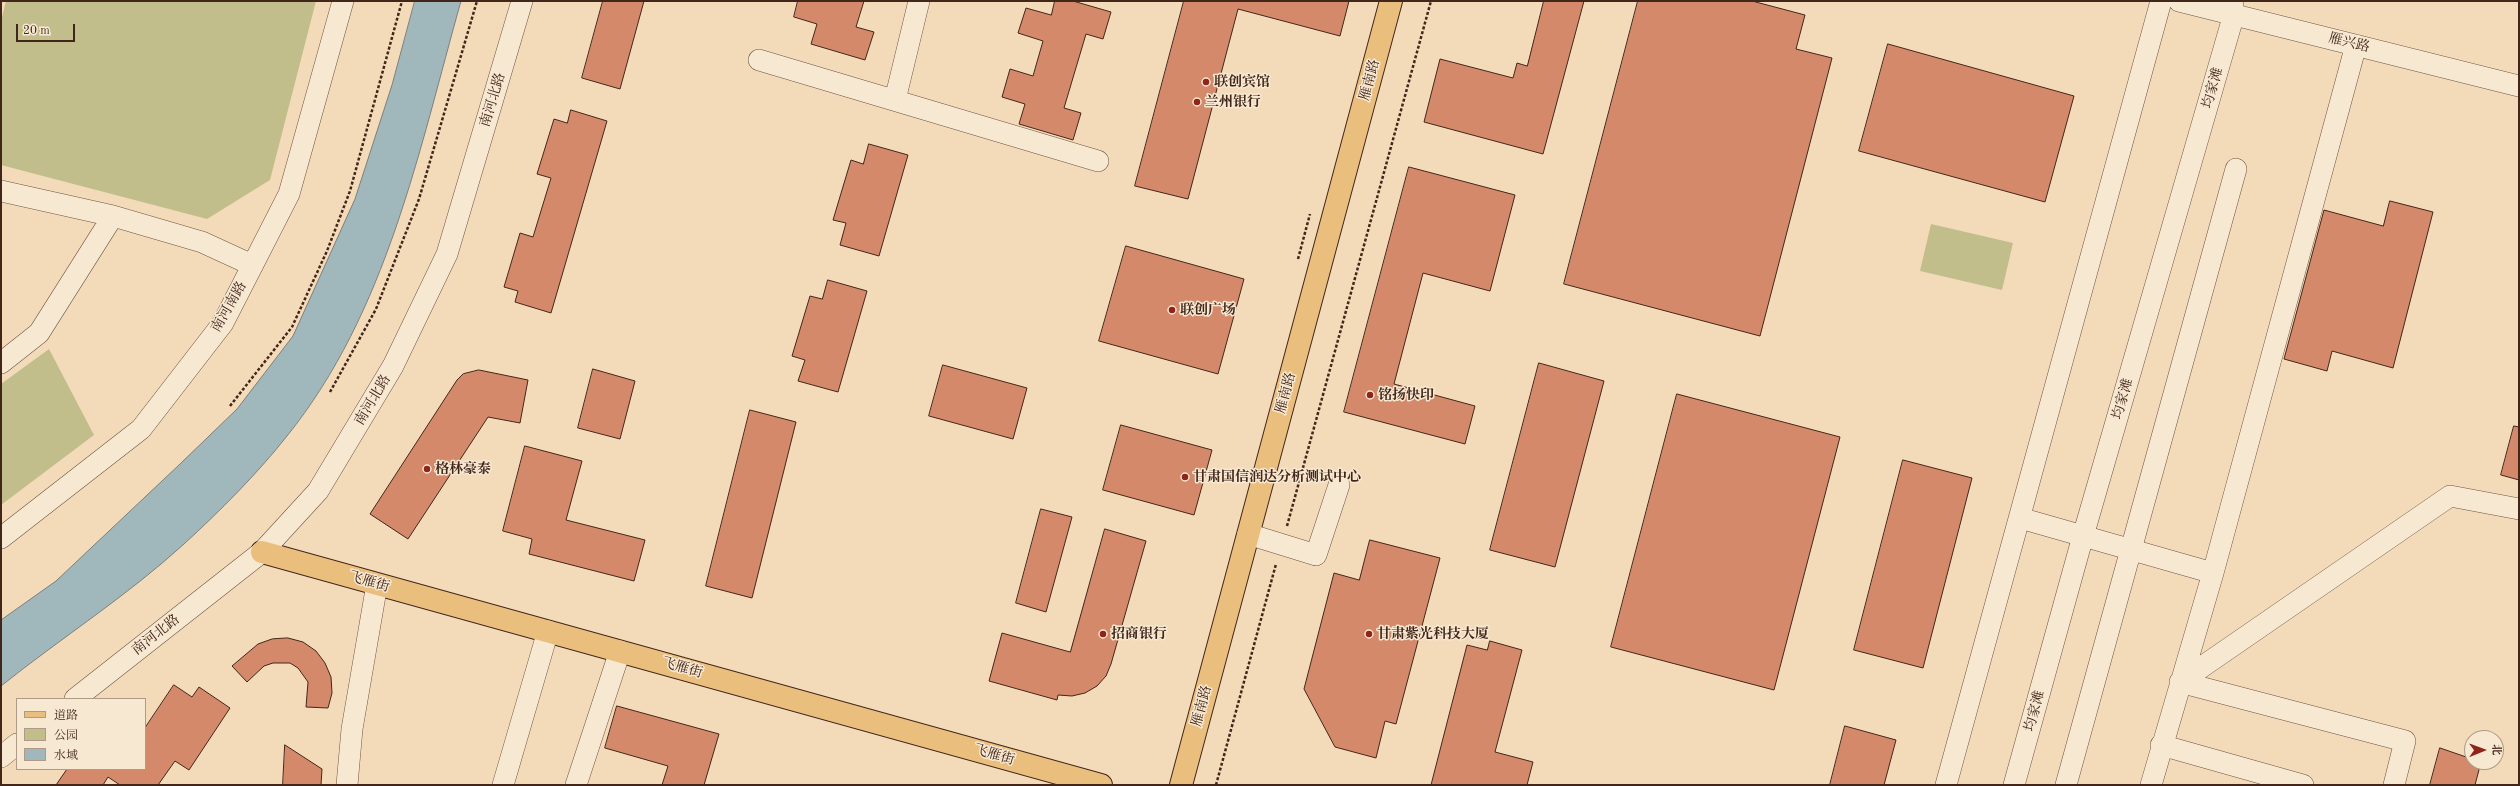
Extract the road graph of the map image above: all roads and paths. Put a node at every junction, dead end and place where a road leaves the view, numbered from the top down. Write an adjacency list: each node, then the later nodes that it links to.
1 (343, 1): 19 (street, 南河南路)
2 (402, 1): 22 (path)
3 (477, 1): 21 (path)
4 (522, 1): 31 (street, 南河北路)
5 (919, 1): 14 (street)
6 (1391, 1): 26 (main road, 雁南路)
7 (1431, 1): 29 (path)
8 (2162, 1): 25 (street)
9 (2179, 1): 10 (street, 雁兴路)
10 (2233, 8): 11 (street, 雁兴路); 27 (street, 均家滩)
11 (2356, 45): 13 (street, 雁兴路); 32 (street)
12 (759, 60): 14 (street)
13 (2519, 86)
14 (895, 100): 15 (street)
15 (1098, 160)
16 (2236, 168): 30 (street)
17 (1, 191): 18 (street)
18 (113, 216): 19 (street); 20 (street)
19 (252, 265): 28 (street, 南河南路)
20 (1, 362)
21 (330, 392)
22 (230, 406)
23 (1339, 485): 29 (street)
24 (2519, 509): 36 (street)
25 (2020, 518): 27 (street); 47 (street)
26 (1248, 534): 29 (street); 45 (main road, 雁南路)
27 (2083, 536): 30 (street); 48 (street, 均家滩)
28 (1, 538)
29 (1282, 544): 46 (path)
30 (2131, 550): 32 (street); 49 (street)
31 (262, 552): 33 (main road, 飞雁街); 37 (street, 南河北路)
32 (2212, 574): 36 (street)
33 (378, 584): 34 (main road, 飞雁街); 41 (street)
34 (548, 631): 35 (main road, 飞雁街); 42 (street)
35 (620, 651): 43 (street); 44 (main road, 飞雁街)
36 (2180, 682): 39 (street); 52 (street)
37 (76, 698)
38 (16, 745): 40 (street)
39 (2161, 745): 50 (street); 51 (street)
40 (1, 757)
41 (347, 785)
42 (503, 785)
43 (576, 785)
44 (1101, 785)
45 (1181, 785)
46 (1216, 785)
47 (1946, 785)
48 (2014, 785)
49 (2066, 785)
50 (2151, 785)
51 (2303, 785)
52 (2394, 785)

